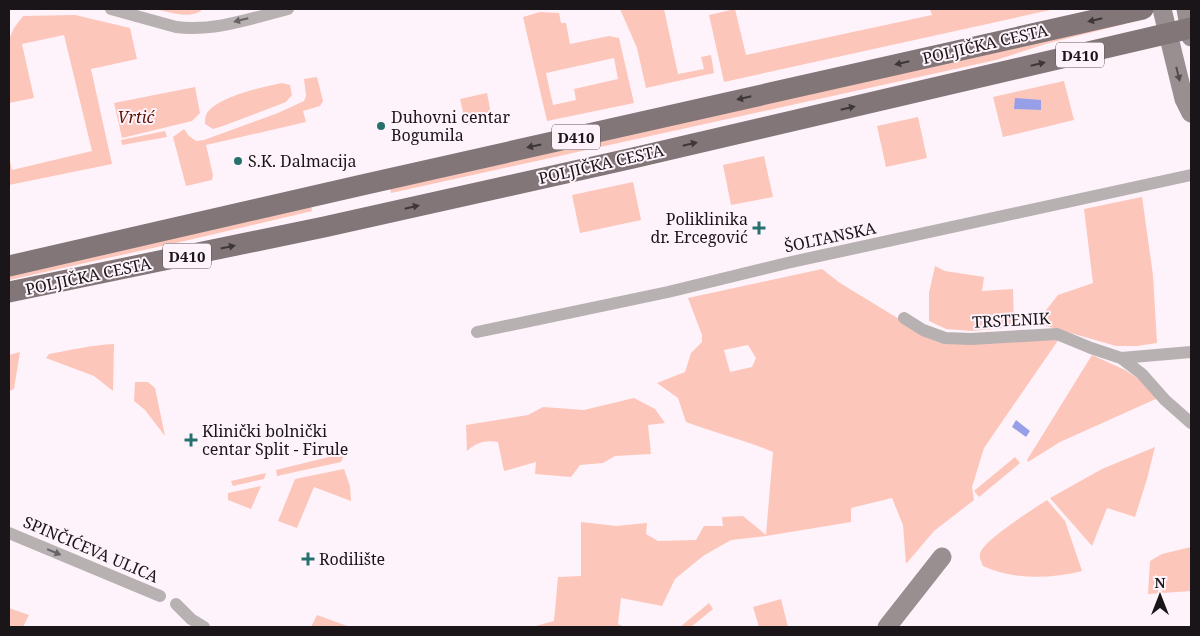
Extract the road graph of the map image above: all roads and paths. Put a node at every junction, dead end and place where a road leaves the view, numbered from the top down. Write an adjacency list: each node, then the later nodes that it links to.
1 (111, 9): 2 (street, one-way to 1)
2 (288, 9)
3 (1143, 9): 9 (main road, POLJIČKA CESTA / D410, one-way to 9)
4 (1162, 9): 6 (street)
5 (1190, 26): 6 (main road, POLJIČKA CESTA / D410)
6 (1168, 34): 7 (street, one-way to 7); 10 (main road, POLJIČKA CESTA / D410, one-way to 6)
7 (1191, 113)
8 (1191, 175): 12 (street, ŠOLTANSKA)
9 (9, 266)
10 (9, 292)
11 (904, 318): 14 (street, TRSTENIK)
12 (477, 332)
13 (1191, 352): 14 (street, TRSTENIK)
14 (1121, 358): 15 (street, TRSTENIK)
15 (1191, 423)
16 (9, 533): 18 (street, SPINČIĆEVA ULICA, one-way to 18)
17 (942, 557): 21 (street)
18 (160, 596)
19 (176, 604): 20 (street)
20 (204, 627)
21 (887, 627)

